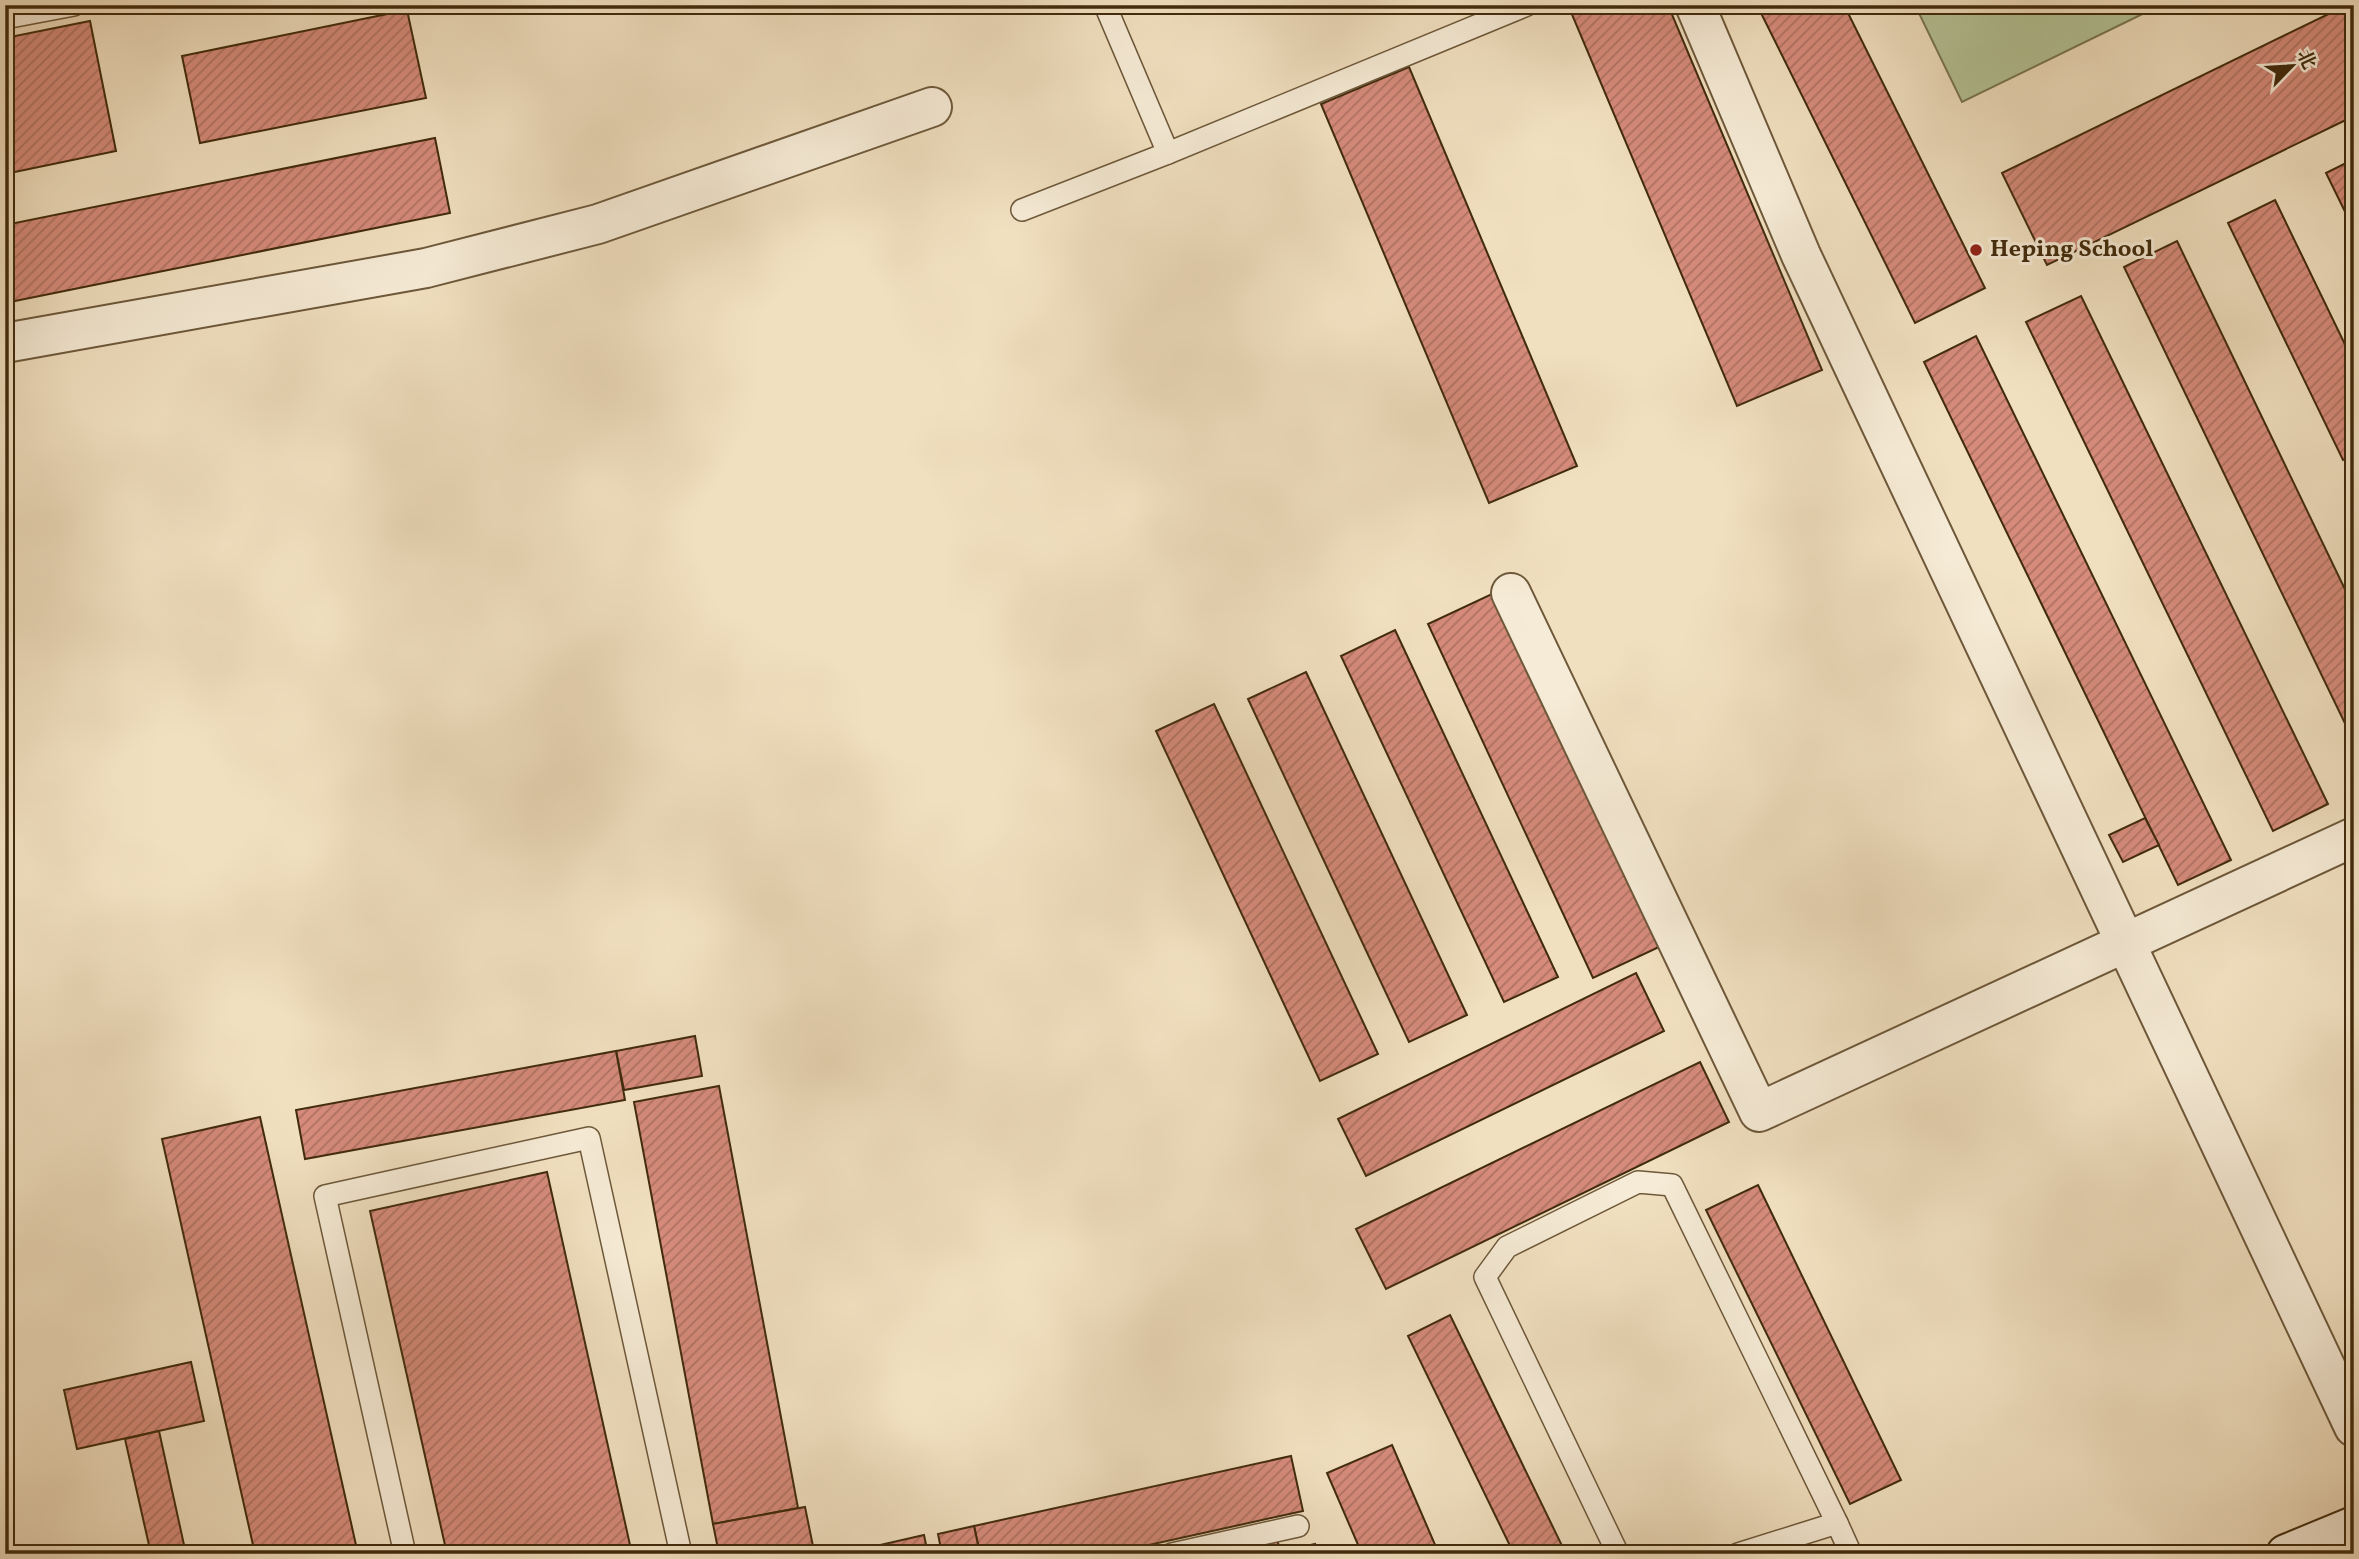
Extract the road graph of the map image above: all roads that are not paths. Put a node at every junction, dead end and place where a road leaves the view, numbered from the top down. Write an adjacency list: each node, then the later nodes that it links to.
1 (74, 5): 5 (lane)
2 (1105, 5): 7 (lane)
3 (1527, 5): 7 (lane)
4 (1695, 5): 12 (street)
5 (5, 18)
6 (932, 107): 9 (street)
7 (1168, 153): 8 (lane)
8 (1022, 209)
9 (5, 343)
10 (1511, 593): 12 (street)
11 (2354, 837): 12 (street)
12 (2125, 942): 13 (street)
13 (2354, 1427)
14 (1837, 1523): 20 (lane); 21 (lane); 22 (lane)
15 (1298, 1526): 19 (lane)
16 (2354, 1526): 23 (street)
17 (405, 1554): 18 (lane)
18 (681, 1554)
19 (1172, 1554)
20 (1618, 1554)
21 (1738, 1554)
22 (1851, 1554)
23 (2286, 1554)

